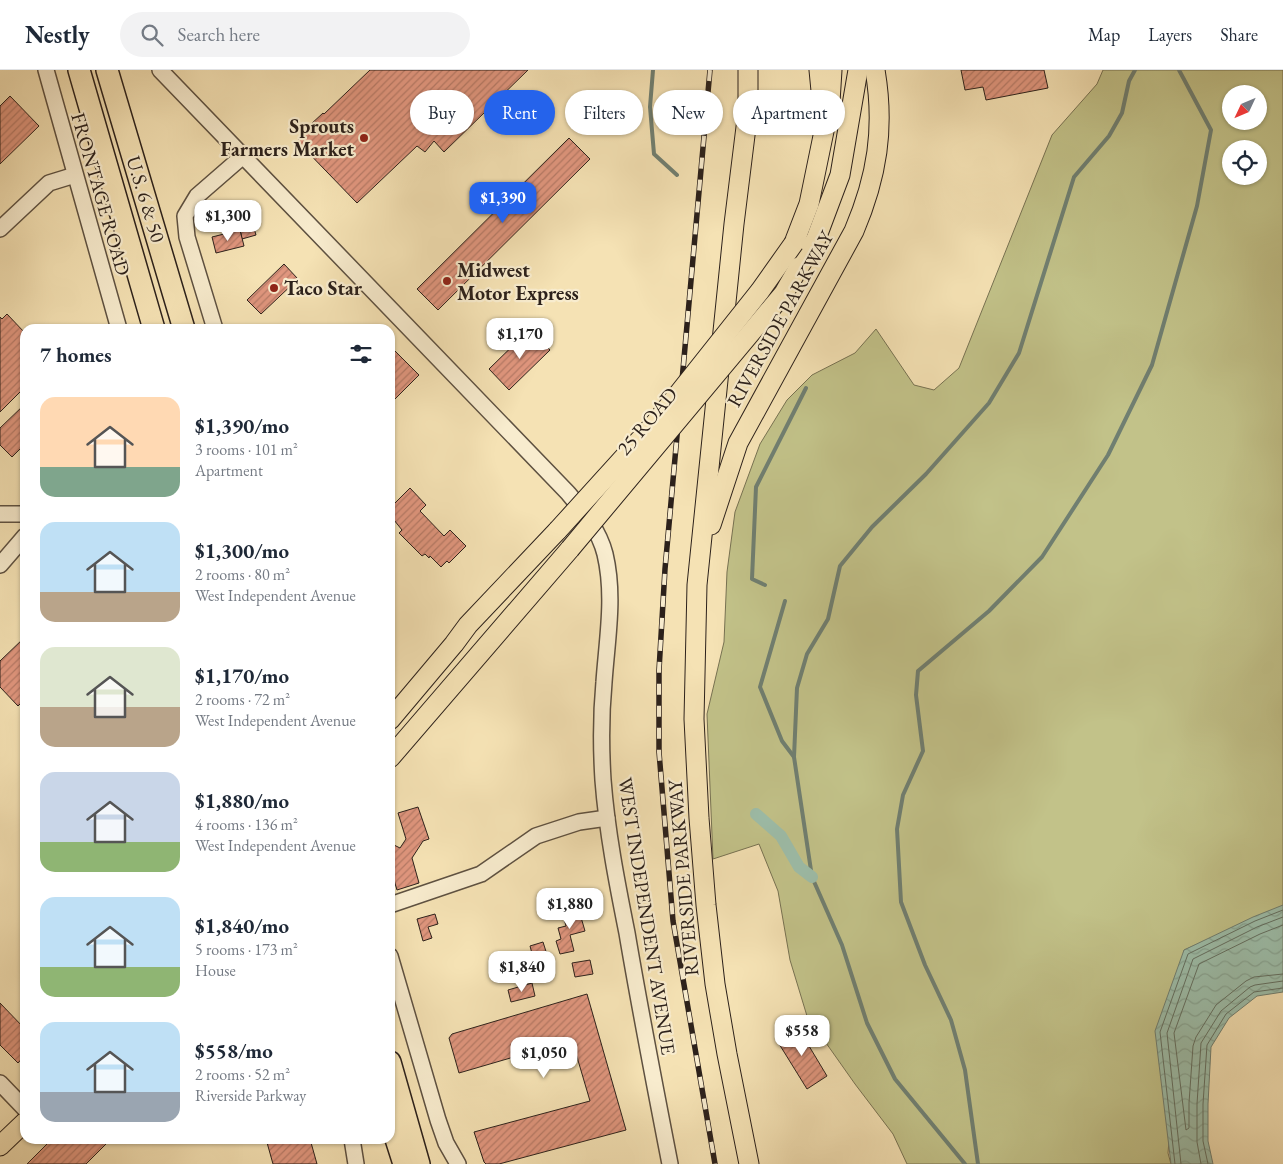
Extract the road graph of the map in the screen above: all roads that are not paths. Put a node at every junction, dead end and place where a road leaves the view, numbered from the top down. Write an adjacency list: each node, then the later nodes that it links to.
1 (46, 70): 18 (street, FRONTAGE ROAD)
2 (79, 70): 20 (highway, U.S. 6 & 50)
3 (107, 70): 24 (highway, U.S. 6 & 50)
4 (160, 70): 17 (street, WEST INDEPENDENT AVENUE)
5 (748, 70): 12 (main road, RIVERSIDE PARKWAY)
6 (755, 70): 13 (main road)
7 (819, 70): 16 (main road)
8 (832, 70): 16 (main road, 25 ROAD)
9 (851, 70): 14 (main road)
10 (858, 70): 14 (main road, 25 ROAD)
11 (875, 70): 30 (main road, RIVERSIDE PARKWAY)
12 (748, 90)
13 (752, 90)
14 (851, 106): 32 (main road, 25 ROAD, bridge)
15 (745, 135): 30 (main road, RIVERSIDE PARKWAY)
16 (822, 140): 31 (main road, 25 ROAD, bridge)
17 (243, 156): 25 (street); 33 (street, WEST INDEPENDENT AVENUE)
18 (75, 175): 19 (street); 21 (street, FRONTAGE ROAD)
19 (0, 229)
20 (129, 240): 22 (highway, U.S. 6 & 50); 23 (highway)
21 (118, 324)
22 (153, 324)
23 (167, 324)
24 (183, 324)
25 (213, 324)
26 (0, 514): 27 (street)
27 (20, 514)
28 (20, 542): 29 (street)
29 (0, 565)
30 (697, 585): 50 (main road, RIVERSIDE PARKWAY)
31 (395, 714)
32 (395, 752)
33 (607, 818): 34 (street); 49 (street, WEST INDEPENDENT AVENUE)
34 (395, 903)
35 (395, 973): 48 (street)
36 (395, 1079): 47 (highway)
37 (0, 1083): 38 (street)
38 (20, 1103)
39 (20, 1127): 43 (main road)
40 (395, 1136): 46 (highway)
41 (353, 1144): 44 (street)
42 (382, 1144): 45 (highway)
43 (0, 1146)
44 (356, 1164)
45 (388, 1164)
46 (404, 1164)
47 (420, 1164)
48 (458, 1164)
49 (670, 1164)
50 (749, 1164)

